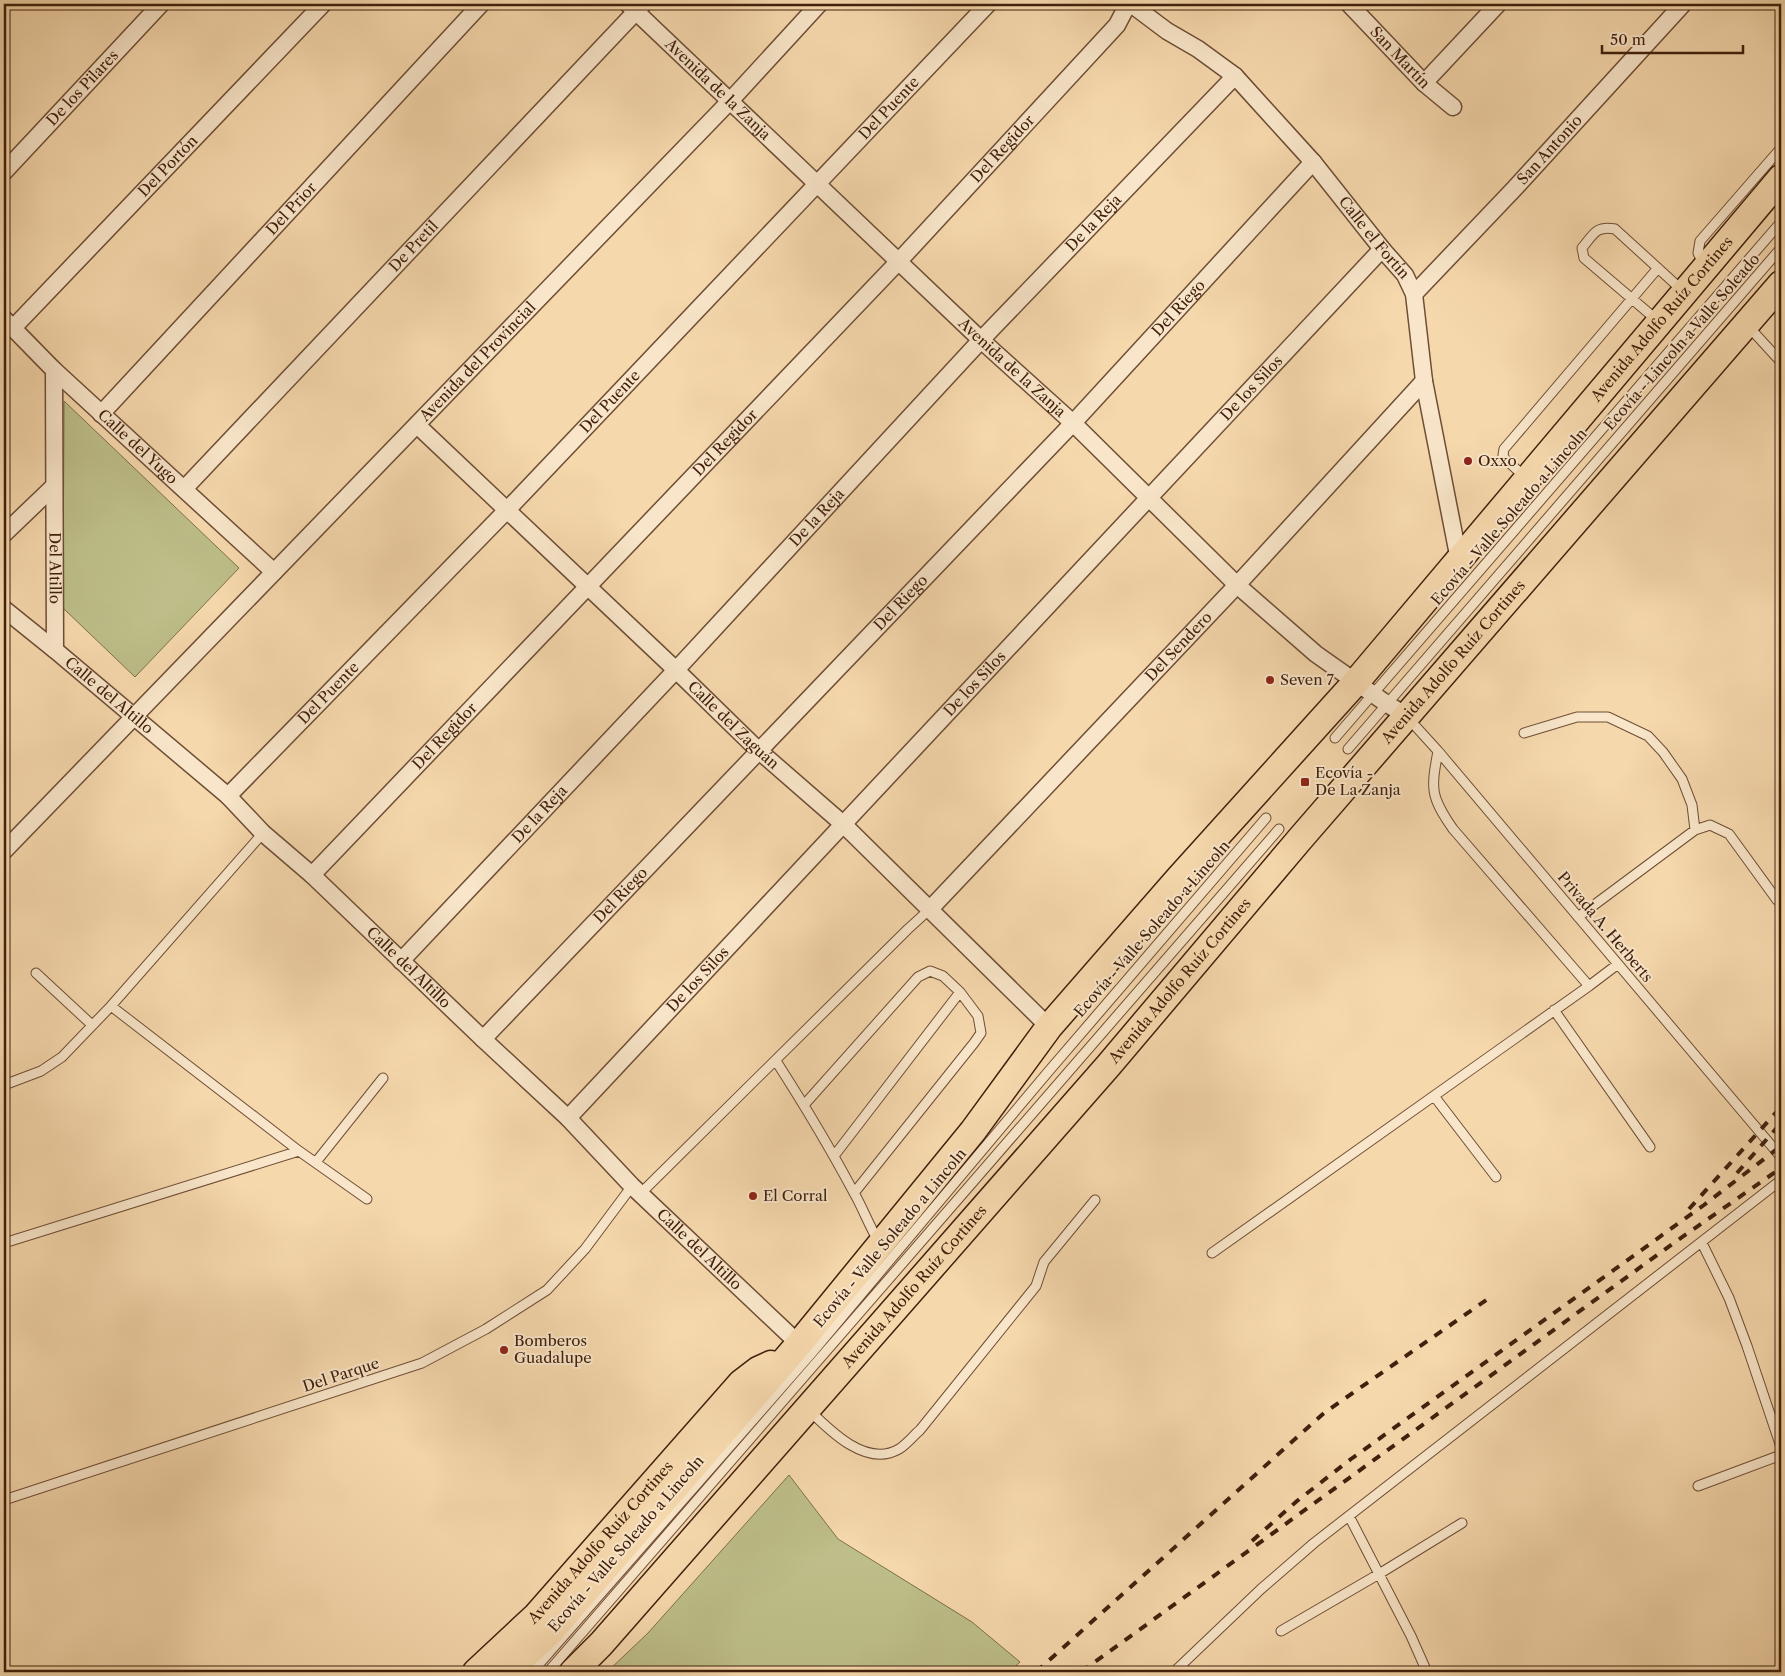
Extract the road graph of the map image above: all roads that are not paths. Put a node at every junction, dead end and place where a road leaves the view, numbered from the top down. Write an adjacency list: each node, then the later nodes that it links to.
1 (161, 4): 17 (street, De los Pilares)
2 (323, 4): 30 (street, Del Portón)
3 (481, 4): 37 (street, Del Prior)
4 (819, 4): 13 (street, Avenida del Provincial)
5 (988, 4): 19 (street, Del Puente)
6 (1129, 4): 11 (street, Calle el Fortín); 23 (street, Del Regidor)
7 (1349, 4): 12 (street, San Martín)
8 (1498, 4): 12 (street)
9 (1683, 4): 28 (street, San Antonio)
10 (636, 6): 13 (street, Avenida de la Zanja); 42 (street, De Pretil)
11 (1235, 76): 16 (street, Calle el Fortín); 33 (street, De la Reja)
12 (1424, 83): 14 (street, San Martín)
13 (730, 101): 19 (street, Avenida de la Zanja); 39 (street, Avenida del Provincial)
14 (1453, 107)
15 (1781, 148): 25 (lane)
16 (1313, 162): 22 (street, Calle el Fortín); 38 (street, Del Riego)
17 (4, 172)
18 (1781, 178): 25 (main road, Avenida Adolfo Ruíz Cortines)
19 (817, 183): 23 (street, Avenida de la Zanja); 44 (street, Del Puente)
20 (1781, 222): 53 (lane, Ecovía - Valle Soleado a Lincoln)
21 (1781, 248): 53 (lane, Ecovía - Lincoln a Valle Soleado)
22 (1382, 249): 28 (street, Calle el Fortín); 43 (street, De los Silos)
23 (900, 261): 33 (street, Avenida de la Zanja); 49 (street, Del Regidor)
24 (1658, 268): 27 (lane); 29 (lane); 29 (lane)
25 (1706, 268): 27 (main road, Avenida Adolfo Ruíz Cortines)
26 (1781, 284): 32 (main road, Avenida Adolfo Ruíz Cortines)
27 (1685, 292): 31 (main road, Avenida Adolfo Ruíz Cortines)
28 (1414, 294): 36 (street, Calle el Fortín)
29 (1632, 297): 31 (lane); 40 (lane)
30 (8, 323): 35 (street, Calle del Yugo)
31 (1660, 323): 40 (main road, Avenida Adolfo Ruíz Cortines)
32 (1746, 324): 34 (lane); 53 (main road, Avenida Adolfo Ruíz Cortines)
33 (981, 340): 38 (street, Avenida de la Zanja); 52 (street, De la Reja)
34 (1781, 362)
35 (54, 370): 37 (street, Calle del Yugo); 41 (street, Del Altillo)
36 (1424, 381): 46 (street, Calle el Fortín); 48 (street, Del Sendero)
37 (101, 414): 42 (street, Calle del Yugo)
38 (1073, 423): 43 (street, Avenida de la Zanja); 58 (street, Del Riego)
39 (418, 425): 44 (street, Calle del Zaguán); 47 (street, Avenida del Provincial)
40 (1528, 479): 46 (main road, Avenida Adolfo Ruíz Cortines)
41 (54, 486): 45 (street); 51 (street, Del Altillo)
42 (184, 489): 47 (street, Calle del Yugo)
43 (1149, 498): 48 (street, Avenida de la Zanja); 62 (street, De los Silos)
44 (508, 509): 49 (street, Calle del Zaguán); 60 (street, Del Puente)
45 (4, 534)
46 (1459, 560): 53 (main road, Avenida Adolfo Ruíz Cortines)
47 (274, 572): 54 (street, Avenida del Provincial)
48 (1237, 584): 53 (street, Avenida de la Zanja); 69 (street, Del Sendero)
49 (589, 587): 52 (street, Calle del Zaguán); 67 (street, Del Regidor)
50 (4, 608): 51 (street, Calle del Altillo)
51 (55, 650): 54 (street, Calle del Altillo)
52 (676, 670): 58 (street, Calle del Zaguán); 71 (street, De la Reja)
53 (1381, 699): 56 (lane, Ecovía - Valle Soleado a Lincoln); 57 (lane, Ecovía - Lincoln a Valle Soleado); 59 (lane, Privada A. Herberts); 79 (main road, Avenida Adolfo Ruíz Cortines); 103 (main road, Avenida Adolfo Ruíz Cortines)
54 (135, 718): 60 (street, Calle del Altillo); 66 (street, Avenida del Provincial)
55 (1524, 733): 64 (lane)
56 (1335, 738)
57 (1348, 749)
58 (758, 750): 62 (street, Calle del Zaguán); 80 (street, Del Riego)
59 (1438, 751): 70 (lane, Privada A. Herberts); 74 (lane)
60 (228, 796): 65 (street, Calle del Altillo)
61 (1266, 818): 114 (lane, Ecovía - Valle Soleado a Lincoln)
62 (843, 824): 69 (street, Calle del Zaguán); 86 (street, De los Silos)
63 (1279, 829): 115 (lane)
64 (1695, 830): 68 (lane); 70 (lane)
65 (263, 833): 67 (street, Calle del Altillo); 76 (lane)
66 (4, 851)
67 (312, 875): 71 (street, Calle del Altillo)
68 (1781, 900)
69 (931, 908): 79 (street, Calle del Zaguán); 81 (lane, Del Parque)
70 (1578, 917): 72 (lane, Privada A. Herberts)
71 (401, 961): 80 (street, Calle del Altillo)
72 (1618, 964): 74 (lane); 90 (lane, Privada A. Herberts)
73 (36, 973): 78 (lane)
74 (1589, 986): 77 (lane)
75 (960, 992): 85 (lane); 89 (lane); 95 (lane)
76 (111, 1006): 78 (lane); 88 (lane)
77 (1554, 1010): 84 (lane); 87 (lane)
78 (92, 1025): 83 (lane)
79 (1049, 1027): 100 (main road, Avenida Adolfo Ruíz Cortines)
80 (483, 1039): 86 (street, Calle del Altillo)
81 (776, 1061): 85 (lane); 94 (lane, Del Parque)
82 (383, 1078): 91 (lane)
83 (4, 1085)
84 (1434, 1096): 92 (lane); 101 (lane)
85 (804, 1105): 89 (lane)
86 (568, 1118): 94 (street, Calle del Altillo)
87 (1650, 1147)
88 (299, 1151): 91 (lane); 98 (lane)
89 (834, 1156): 95 (lane)
90 (1781, 1156)
91 (316, 1162): 96 (lane)
92 (1496, 1176)
93 (1781, 1180): 99 (lane)
94 (636, 1190): 102 (street, Calle del Altillo); 107 (lane, Del Parque)
95 (854, 1193): 100 (lane)
96 (367, 1200)
97 (1095, 1200): 103 (lane)
98 (4, 1243)
99 (1702, 1243): 104 (lane); 108 (lane)
100 (881, 1244): 102 (main road, Avenida Adolfo Ruíz Cortines)
101 (1212, 1253)
102 (794, 1349): 112 (main road, Avenida Adolfo Ruíz Cortines); 113 (main road, Avenida Adolfo Ruíz Cortines)
103 (809, 1410): 116 (main road, Avenida Adolfo Ruíz Cortines)
104 (1781, 1447)
105 (1781, 1455): 106 (lane)
106 (1698, 1486)
107 (4, 1500)
108 (1349, 1516): 110 (lane); 117 (lane)
109 (1462, 1523): 110 (lane)
110 (1379, 1574): 111 (lane); 118 (lane)
111 (1281, 1631)
112 (476, 1672)
113 (508, 1672)
114 (532, 1672)
115 (548, 1672)
116 (573, 1672)
117 (1174, 1672)
118 (1427, 1672)

